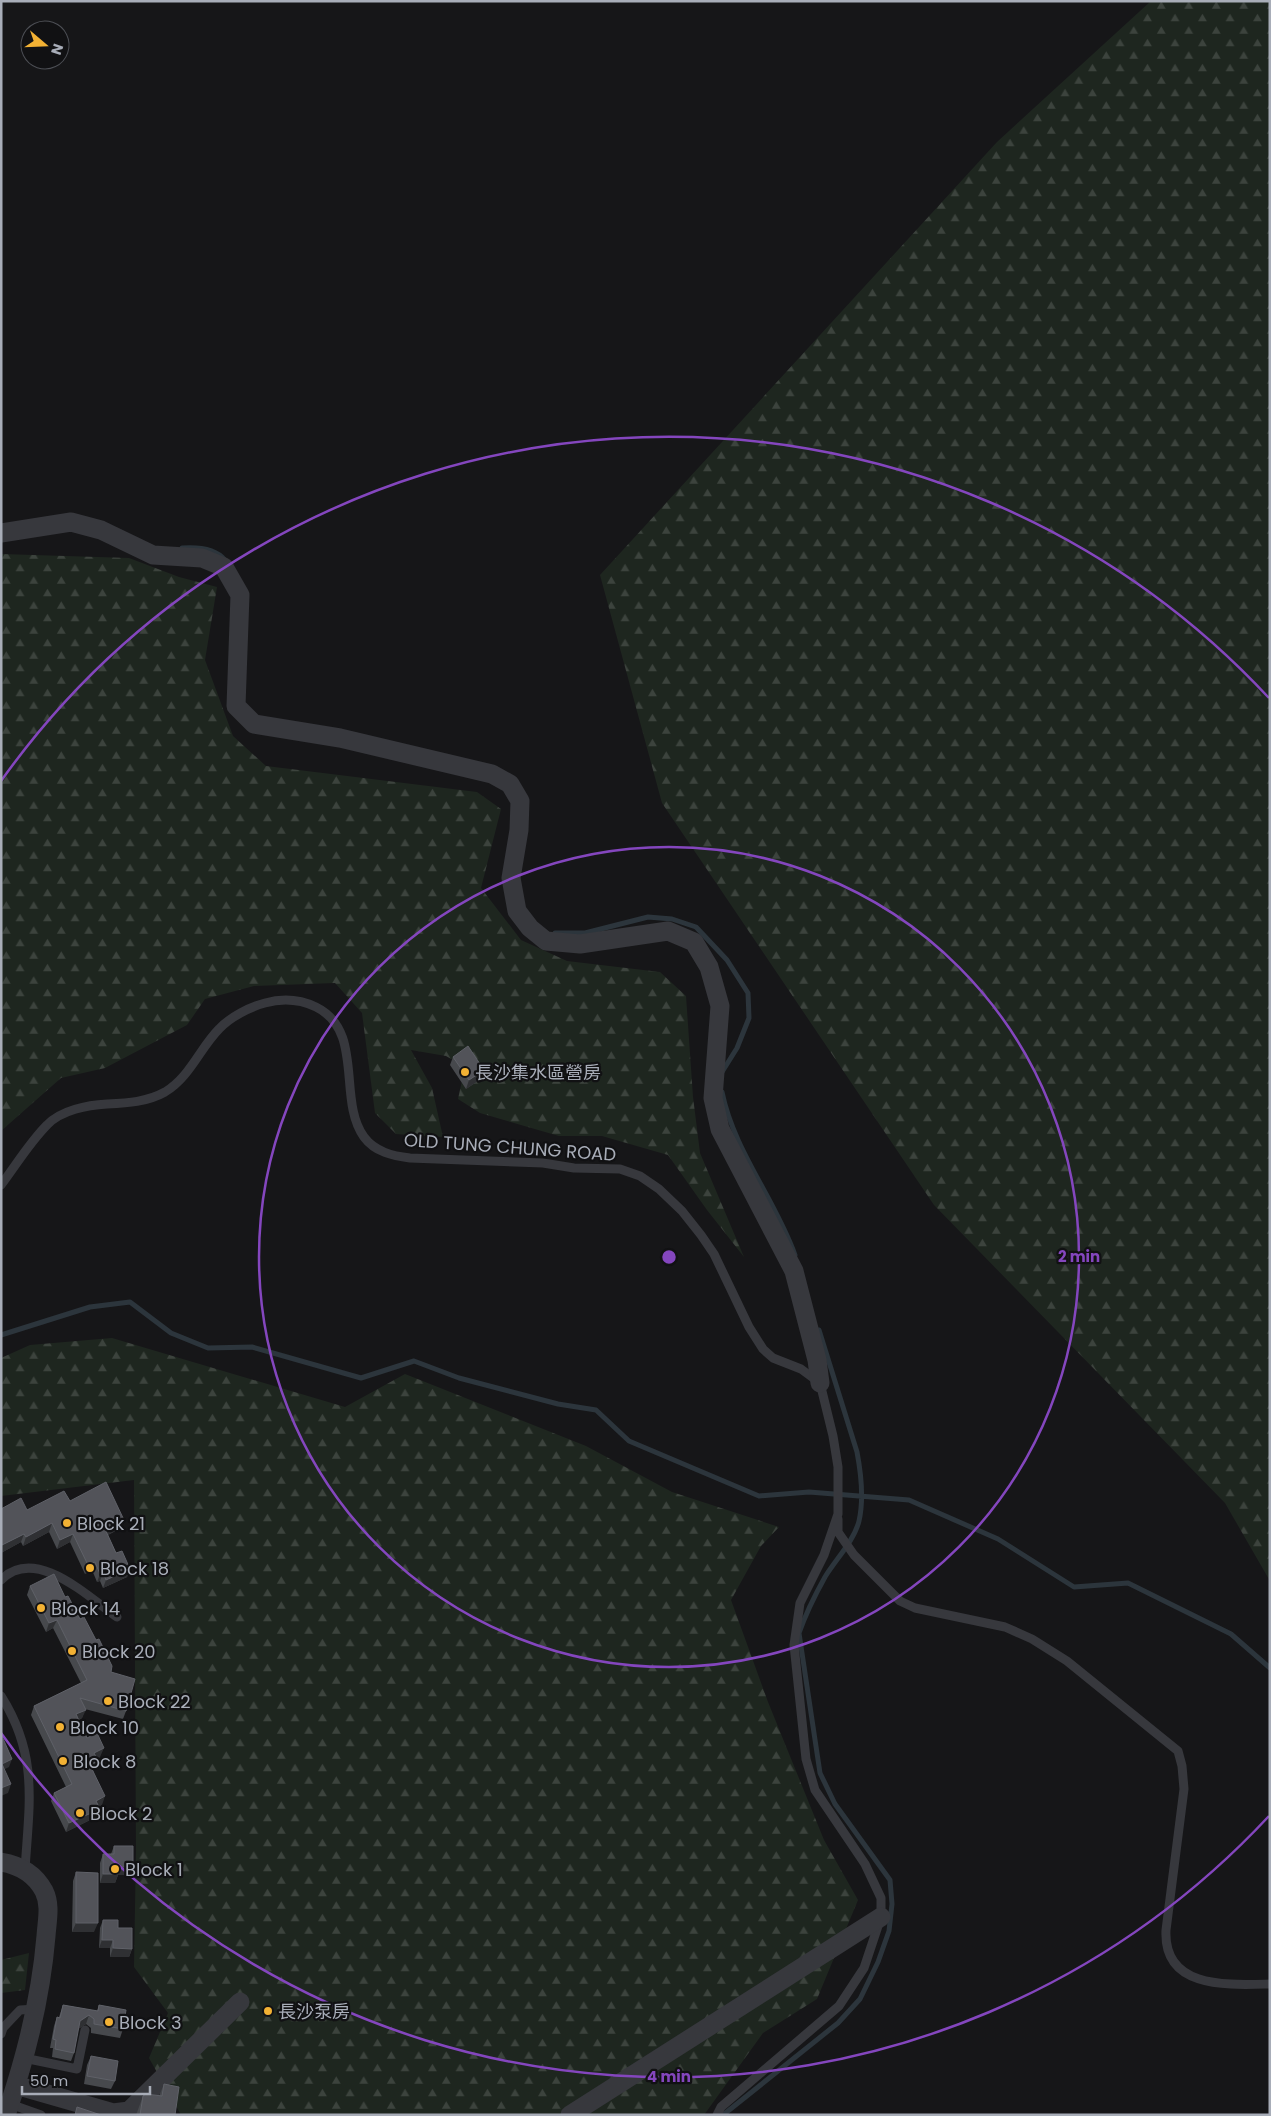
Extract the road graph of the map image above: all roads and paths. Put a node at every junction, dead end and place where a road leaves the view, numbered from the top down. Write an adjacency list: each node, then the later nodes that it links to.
1 (1, 533): 3 (street)
2 (1, 1185): 3 (lane, OLD TUNG CHUNG ROAD)
3 (820, 1383): 4 (lane)
4 (838, 1510): 10 (lane); 11 (lane)
5 (1, 1580): 6 (lane)
6 (117, 1616)
7 (1, 1696): 9 (lane)
8 (1, 1862): 9 (street)
9 (25, 1870): 13 (street)
10 (881, 1917): 20 (street); 21 (lane)
11 (1270, 1984)
12 (240, 2002): 17 (street)
13 (36, 2009): 15 (lane); 16 (street)
14 (85, 2030): 16 (lane)
15 (1, 2034)
16 (24, 2058): 17 (street)
17 (16, 2085): 18 (street)
18 (8, 2110): 19 (lane)
19 (41, 2115)
20 (570, 2115)
21 (717, 2115)

